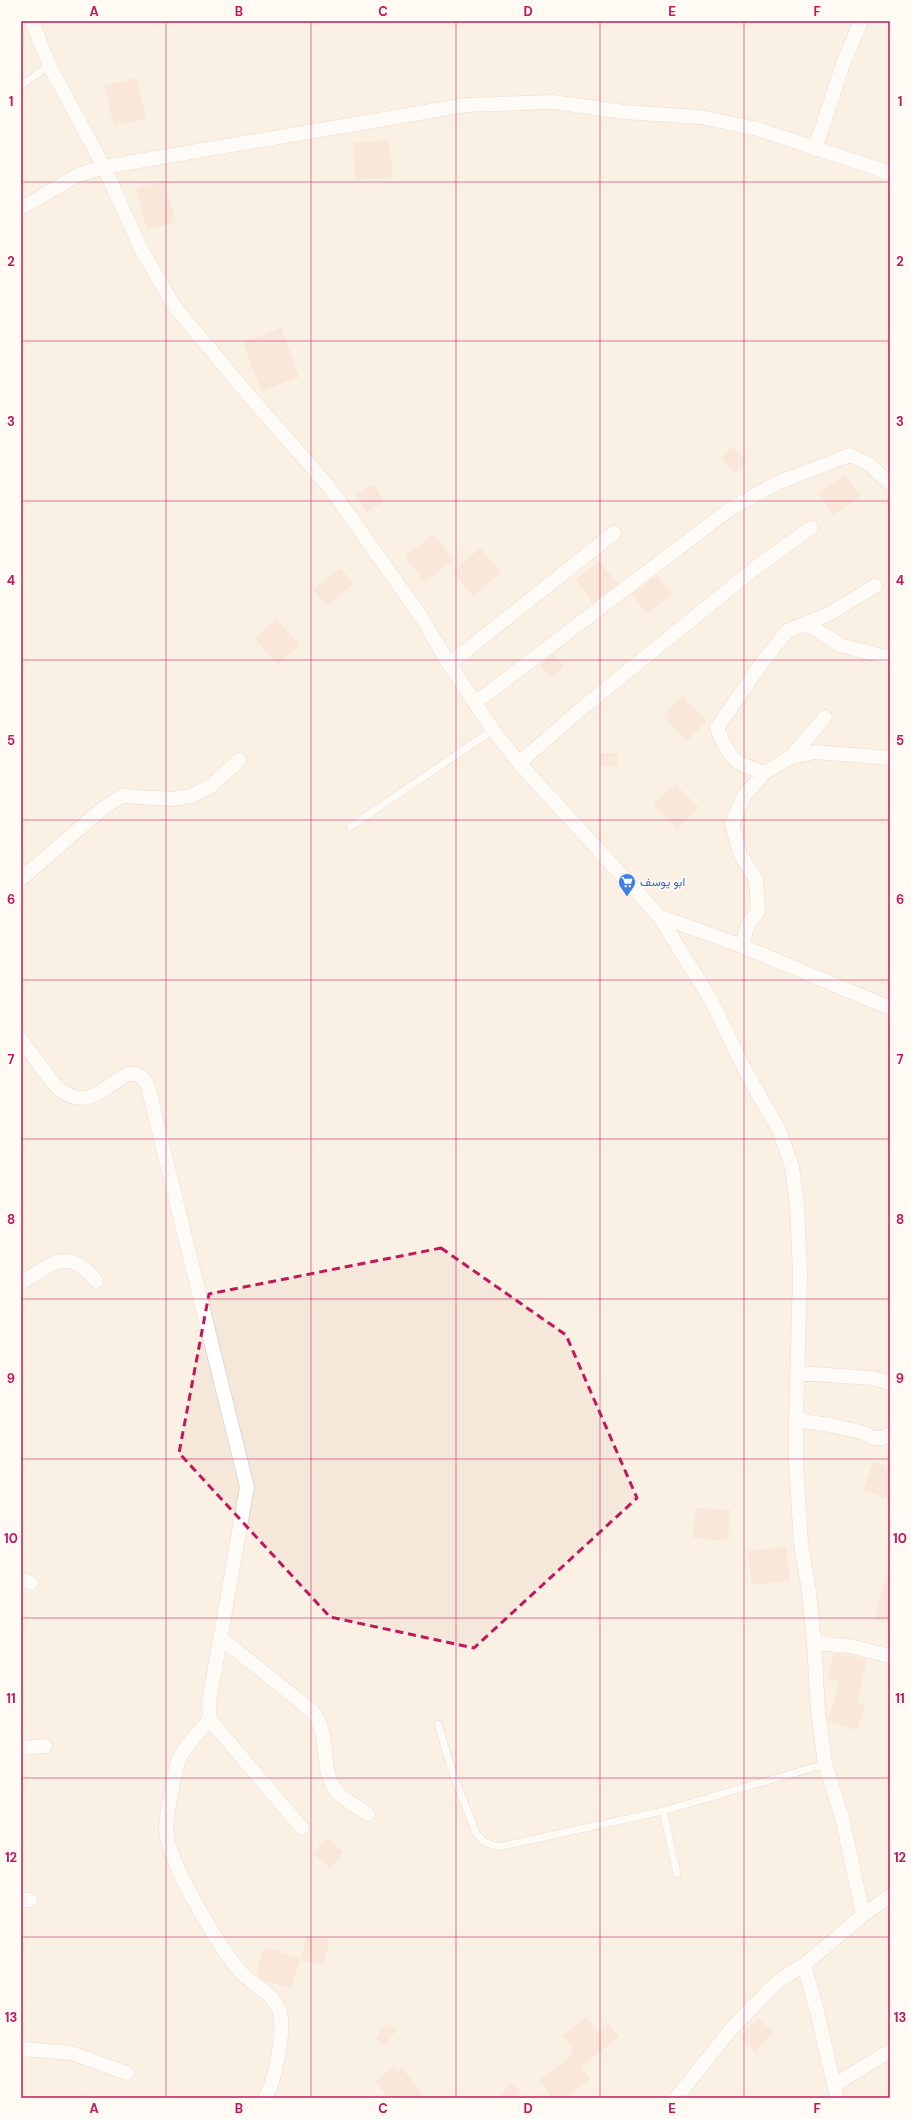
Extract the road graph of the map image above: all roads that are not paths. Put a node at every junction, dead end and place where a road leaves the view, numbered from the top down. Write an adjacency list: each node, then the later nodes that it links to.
1 (32, 21): 3 (street)
2 (861, 21): 5 (street)
3 (49, 65): 4 (lane); 6 (street)
4 (21, 86)
5 (815, 149): 6 (street); 7 (street)
6 (104, 167): 8 (street); 15 (street)
7 (890, 173)
8 (21, 208)
9 (890, 484): 16 (street)
10 (811, 528): 22 (street)
11 (614, 533): 15 (street)
12 (875, 586): 13 (street)
13 (806, 623): 14 (street); 23 (street)
14 (886, 657)
15 (449, 664): 16 (street)
16 (475, 703): 18 (street)
17 (825, 717): 19 (street)
18 (493, 730): 22 (street); 24 (lane)
19 (791, 757): 20 (street); 23 (street)
20 (890, 758)
21 (239, 760): 25 (street)
22 (519, 763): 26 (street)
23 (764, 773): 27 (street)
24 (350, 827)
25 (21, 879)
26 (659, 916): 27 (street); 32 (street)
27 (742, 946): 28 (street)
28 (890, 1008)
29 (21, 1040): 36 (street)
30 (96, 1281): 31 (street)
31 (21, 1283)
32 (797, 1373): 33 (street); 34 (street)
33 (890, 1383)
34 (796, 1420): 35 (street); 37 (street)
35 (890, 1434)
36 (222, 1639): 39 (street); 45 (street)
37 (814, 1643): 38 (street); 43 (street)
38 (890, 1656)
39 (210, 1719): 46 (street); 55 (street)
40 (438, 1724): 44 (lane)
41 (45, 1746): 42 (street)
42 (21, 1748)
43 (825, 1764): 44 (lane); 49 (street)
44 (662, 1812): 47 (lane)
45 (368, 1814)
46 (302, 1828)
47 (677, 1874)
48 (890, 1896): 49 (street)
49 (862, 1915): 50 (street)
50 (804, 1965): 54 (street); 56 (street)
51 (21, 2049): 53 (street)
52 (890, 2051): 54 (street)
53 (127, 2073)
54 (835, 2092)
55 (265, 2098)
56 (676, 2098)

